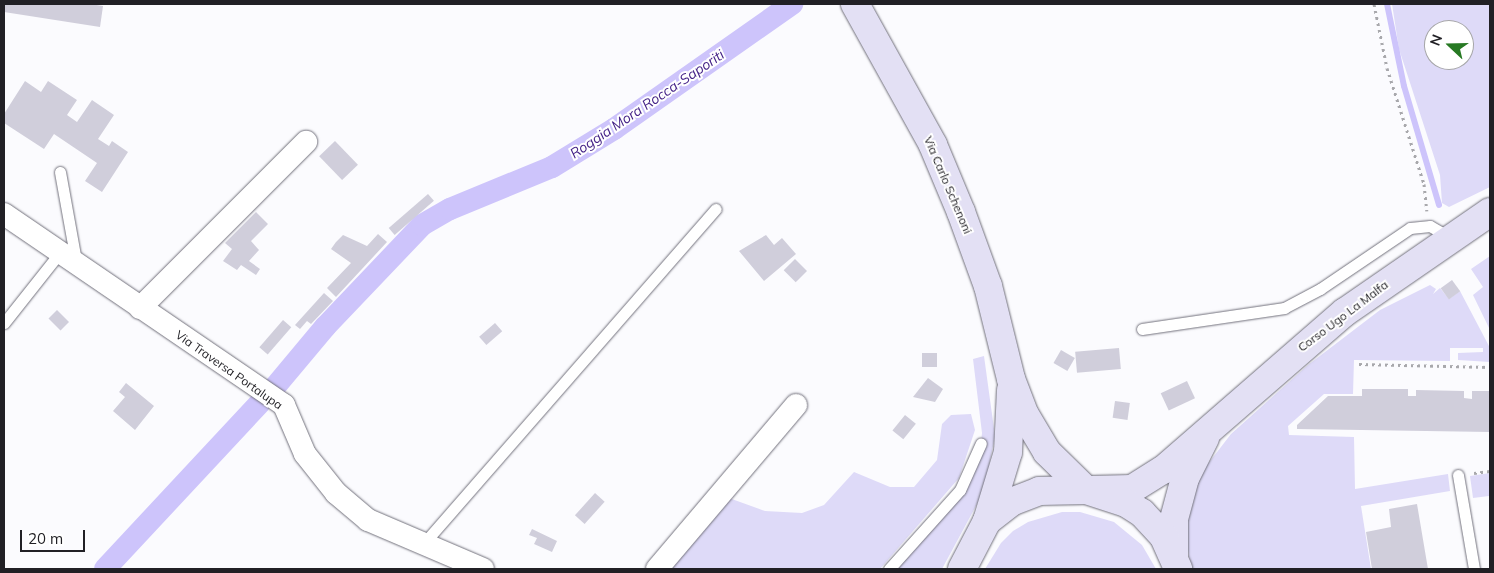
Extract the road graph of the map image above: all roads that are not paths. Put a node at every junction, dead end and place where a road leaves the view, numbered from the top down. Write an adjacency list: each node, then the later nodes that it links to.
1 (855, 4): 12 (main road, Via Carlo Schenoni)
2 (306, 142): 9 (street)
3 (60, 172): 8 (lane)
4 (715, 209): 19 (lane)
5 (1490, 212): 7 (main road, Corso Ugo La Malfa)
6 (4, 214): 8 (street, Via Traversa Portalupa)
7 (1440, 232): 11 (lane); 14 (main road, Corso Ugo La Malfa)
8 (68, 256): 9 (street, Via Traversa Portalupa); 10 (lane)
9 (140, 308): 19 (street, Via Traversa Portalupa)
10 (4, 323)
11 (1142, 329)
12 (1011, 379): 17 (main road); 18 (main road)
13 (796, 405): 22 (street)
14 (1208, 433): 17 (main road, Corso Ugo La Malfa); 20 (main road, Corso Ugo La Malfa)
15 (981, 443): 23 (lane)
16 (1458, 475): 25 (lane)
17 (1089, 490): 18 (main road, Corso Ugo La Malfa); 20 (main road)
18 (987, 521): 24 (main road)
19 (425, 542): 21 (street, Via Traversa Portalupa)
20 (1176, 564)
21 (483, 569)
22 (658, 569)
23 (889, 569)
24 (962, 569)
25 (1474, 569)

